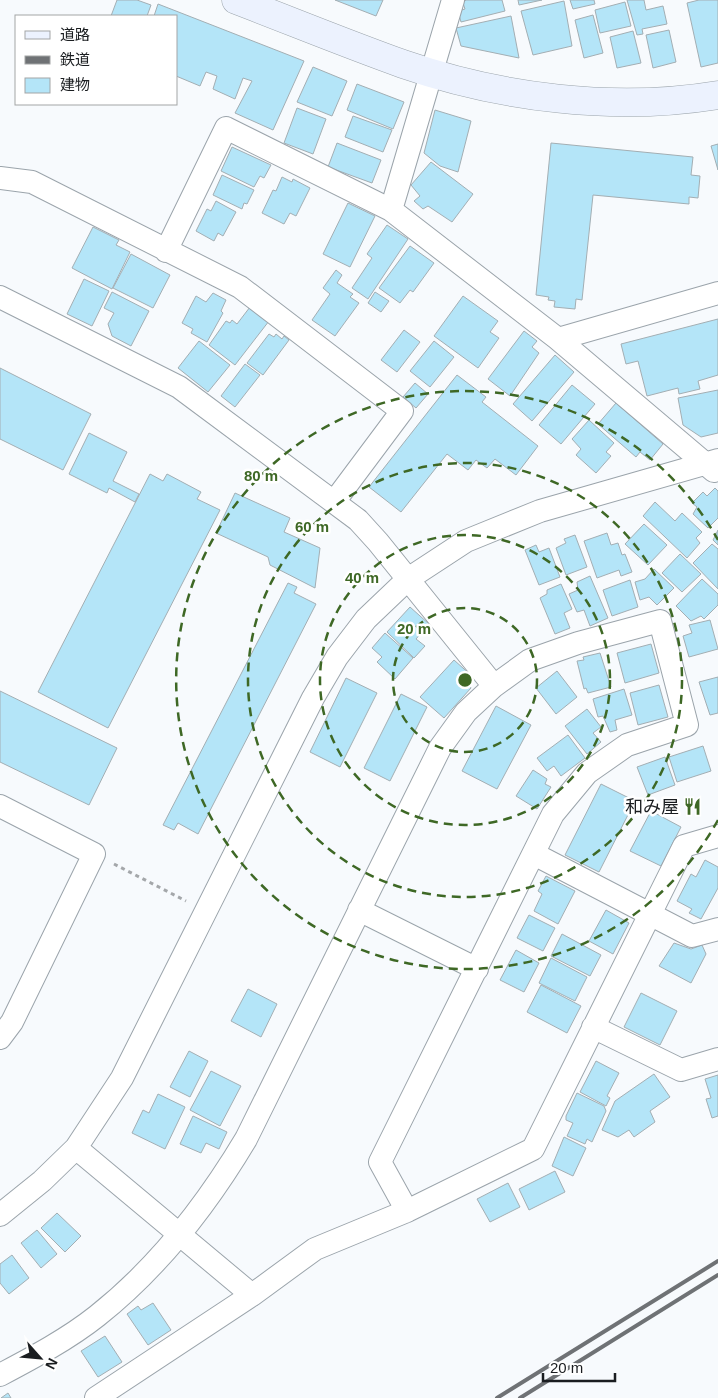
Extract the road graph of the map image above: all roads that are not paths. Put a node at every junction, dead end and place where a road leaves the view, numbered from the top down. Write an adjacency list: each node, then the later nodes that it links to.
1 (236, 0): 3 (street)
2 (453, 0): 3 (street)
3 (432, 73): 4 (street); 6 (street)
4 (718, 95)
5 (0, 178): 7 (street)
6 (391, 210): 7 (street); 10 (street)
7 (166, 251): 12 (street)
8 (718, 293): 10 (street)
9 (0, 297): 12 (street)
10 (558, 339): 11 (street)
11 (714, 466): 13 (street)
12 (334, 502): 13 (street)
13 (408, 579): 14 (street); 25 (street)
14 (494, 686): 17 (street); 18 (street)
15 (0, 806): 23 (street)
16 (718, 836): 19 (street)
17 (534, 854): 19 (street); 21 (street)
18 (359, 910): 21 (street); 28 (street)
19 (650, 914): 20 (street); 22 (street)
20 (718, 929)
21 (477, 969): 26 (street)
22 (594, 1027): 24 (street); 26 (street)
23 (0, 1038)
24 (718, 1059)
25 (76, 1148): 27 (street); 28 (street)
26 (407, 1211): 29 (street)
27 (0, 1215)
28 (180, 1236): 29 (street); 30 (street)
29 (252, 1295): 31 (street)
30 (0, 1374)
31 (96, 1398)

